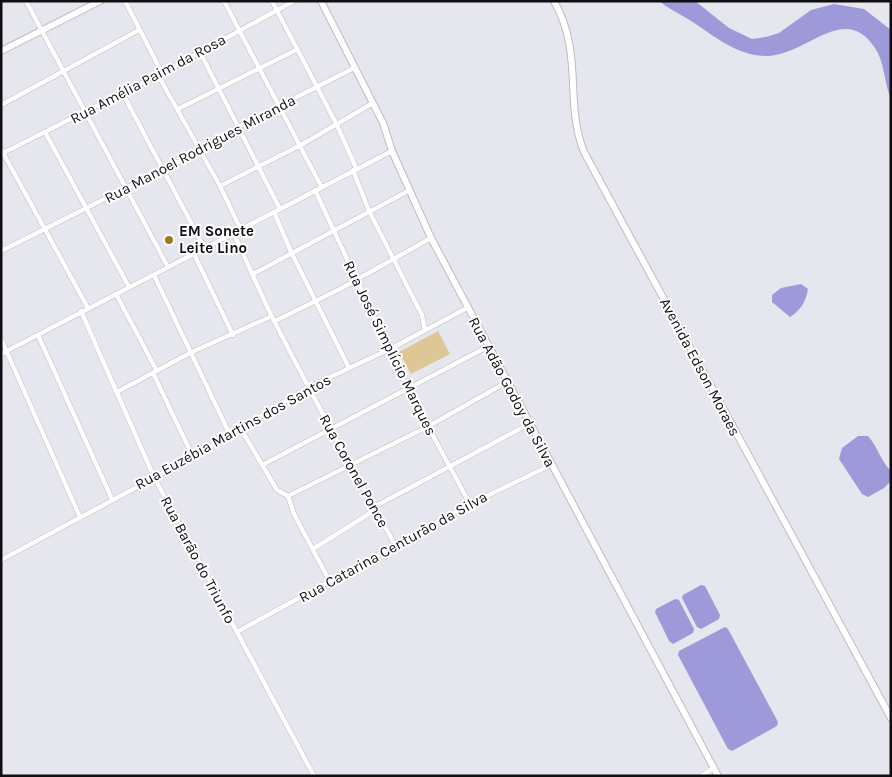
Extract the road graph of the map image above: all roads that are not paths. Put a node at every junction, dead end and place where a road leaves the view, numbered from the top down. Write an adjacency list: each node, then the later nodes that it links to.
1 (26, 1): 11 (street)
2 (100, 1): 11 (street)
3 (125, 1): 10 (street)
4 (224, 1): 12 (street)
5 (272, 1): 9 (street)
6 (294, 1): 9 (street, Rua Amélia Paim da Rosa)
7 (321, 1): 17 (street, Rua Adão Godoy da Silva)
8 (554, 1): 104 (street, Avenida Edson Moraes)
9 (277, 11): 12 (street, Rua Amélia Paim da Rosa); 13 (street)
10 (139, 30): 18 (street); 19 (street)
11 (41, 31): 14 (street); 18 (street)
12 (240, 31): 15 (street, Rua Amélia Paim da Rosa); 16 (street)
13 (296, 50): 16 (street); 20 (street)
14 (1, 51)
15 (200, 52): 19 (street, Rua Amélia Paim da Rosa); 21 (street)
16 (260, 68): 21 (street); 25 (street)
17 (354, 68): 20 (street, Rua Manoel Rodrigues Miranda); 23 (street, Rua Adão Godoy da Silva)
18 (63, 72): 24 (street); 27 (street)
19 (160, 74): 22 (street, Rua Amélia Paim da Rosa); 26 (street)
20 (316, 88): 25 (street, Rua Manoel Rodrigues Miranda); 28 (street)
21 (219, 89): 26 (street); 29 (street)
22 (123, 94): 27 (street, Rua Amélia Paim da Rosa); 36 (street)
23 (373, 103): 28 (street); 33 (street, Rua Adão Godoy da Silva)
24 (1, 105)
25 (280, 106): 29 (street, Rua Manoel Rodrigues Miranda); 31 (street)
26 (178, 109): 32 (street)
27 (84, 112): 30 (street, Rua Amélia Paim da Rosa); 40 (street)
28 (337, 124): 31 (street); 37 (street)
29 (238, 127): 32 (street, Rua Manoel Rodrigues Miranda); 35 (street)
30 (45, 132): 34 (street, Rua Amélia Paim da Rosa); 43 (street)
31 (301, 145): 35 (street); 39 (street)
32 (200, 151): 36 (street, Rua Manoel Rodrigues Miranda); 38 (street)
33 (392, 151): 37 (street); 42 (street, Rua Adão Godoy da Silva)
34 (2, 152): 47 (street)
35 (257, 167): 38 (street); 44 (street)
36 (163, 169): 40 (street, Rua Manoel Rodrigues Miranda); 52 (street)
37 (355, 169): 39 (street); 45 (street)
38 (220, 186): 48 (street)
39 (321, 186): 41 (street)
40 (124, 189): 43 (street, Rua Manoel Rodrigues Miranda); 57 (street)
41 (315, 190): 44 (street); 49 (street, Rua José Simplício Marques)
42 (410, 190): 45 (street); 51 (street, Rua Adão Godoy da Silva)
43 (87, 209): 47 (street, Rua Manoel Rodrigues Miranda); 61 (street)
44 (280, 209): 46 (street)
45 (370, 211): 49 (street); 56 (street)
46 (274, 212): 48 (street); 55 (street)
47 (46, 230): 53 (street, Rua Manoel Rodrigues Miranda); 64 (street)
48 (241, 230): 50 (street)
49 (333, 231): 55 (street); 60 (street, Rua José Simplício Marques)
50 (234, 234): 52 (street); 58 (street, Rua Coronel Ponce)
51 (431, 238): 56 (street); 65 (street, Rua Adão Godoy da Silva)
52 (205, 249): 54 (street)
53 (1, 251)
54 (194, 254): 57 (street); 70 (street)
55 (292, 254): 58 (street); 63 (street)
56 (393, 258): 60 (street); 68 (street)
57 (168, 267): 59 (street)
58 (253, 274): 67 (street, Rua Coronel Ponce)
59 (154, 275): 61 (street); 75 (street)
60 (356, 279): 63 (street); 73 (street, Rua José Simplício Marques)
61 (129, 287): 62 (street)
62 (116, 294): 64 (street); 78 (street)
63 (316, 300): 67 (street); 77 (street)
64 (88, 308): 66 (street)
65 (468, 308): 68 (street, Rua Euzébia Martins dos Santos); 72 (street, Rua Adão Godoy da Silva)
66 (81, 311): 69 (street); 82 (street, Rua Barão do Triunfo)
67 (273, 319): 70 (street); 80 (street, Rua Coronel Ponce)
68 (425, 330): 73 (street, Rua Euzébia Martins dos Santos)
69 (38, 335): 74 (street); 95 (street)
70 (233, 335): 75 (street)
71 (1, 339): 74 (street)
72 (488, 346): 79 (street, Rua Adão Godoy da Silva); 81 (street)
73 (390, 349): 77 (street, Rua Euzébia Martins dos Santos); 81 (street, Rua José Simplício Marques)
74 (7, 350): 76 (street); 98 (street)
75 (192, 352): 78 (street); 87 (street)
76 (1, 354)
77 (349, 368): 80 (street, Rua Euzébia Martins dos Santos)
78 (155, 372): 82 (street); 88 (street)
79 (507, 382): 83 (street, Rua Adão Godoy da Silva); 84 (street)
80 (309, 387): 85 (street, Rua Coronel Ponce); 86 (street, Rua Euzébia Martins dos Santos)
81 (407, 388): 84 (street, Rua José Simplício Marques); 85 (street)
82 (117, 392): 93 (street, Rua Barão do Triunfo)
83 (529, 424): 91 (street, Rua Adão Godoy da Silva); 92 (street)
84 (427, 427): 90 (street); 92 (street, Rua José Simplício Marques)
85 (330, 428): 89 (street); 90 (street, Rua Coronel Ponce)
86 (241, 429): 87 (street, Rua Euzébia Martins dos Santos); 89 (street)
87 (230, 435): 88 (street, Rua Euzébia Martins dos Santos)
88 (193, 457): 93 (street, Rua Euzébia Martins dos Santos)
89 (264, 464): 94 (street)
90 (350, 464): 94 (street); 97 (street, Rua Coronel Ponce)
91 (551, 465): 96 (street, Rua Catarina Centurão da Silva); 105 (street, Rua Adão Godoy da Silva)
92 (449, 466): 96 (street, Rua José Simplício Marques); 97 (street)
93 (154, 476): 95 (street, Rua Euzébia Martins dos Santos); 103 (street, Rua Barão do Triunfo)
94 (288, 496): 100 (street)
95 (112, 499): 98 (street, Rua Euzébia Martins dos Santos)
96 (470, 504): 99 (street, Rua Catarina Centurão da Silva)
97 (375, 509): 99 (street, Rua Coronel Ponce); 100 (street)
98 (80, 517): 101 (street, Rua Euzébia Martins dos Santos)
99 (396, 546): 102 (street, Rua Catarina Centurão da Silva)
100 (313, 549): 102 (street)
101 (1, 560)
102 (330, 582): 103 (street, Rua Catarina Centurão da Silva)
103 (237, 632): 106 (street, Rua Barão do Triunfo)
104 (891, 718)
105 (714, 768): 107 (street); 108 (street, Rua Adão Godoy da Silva)
106 (314, 776)
107 (701, 776)
108 (718, 776)

